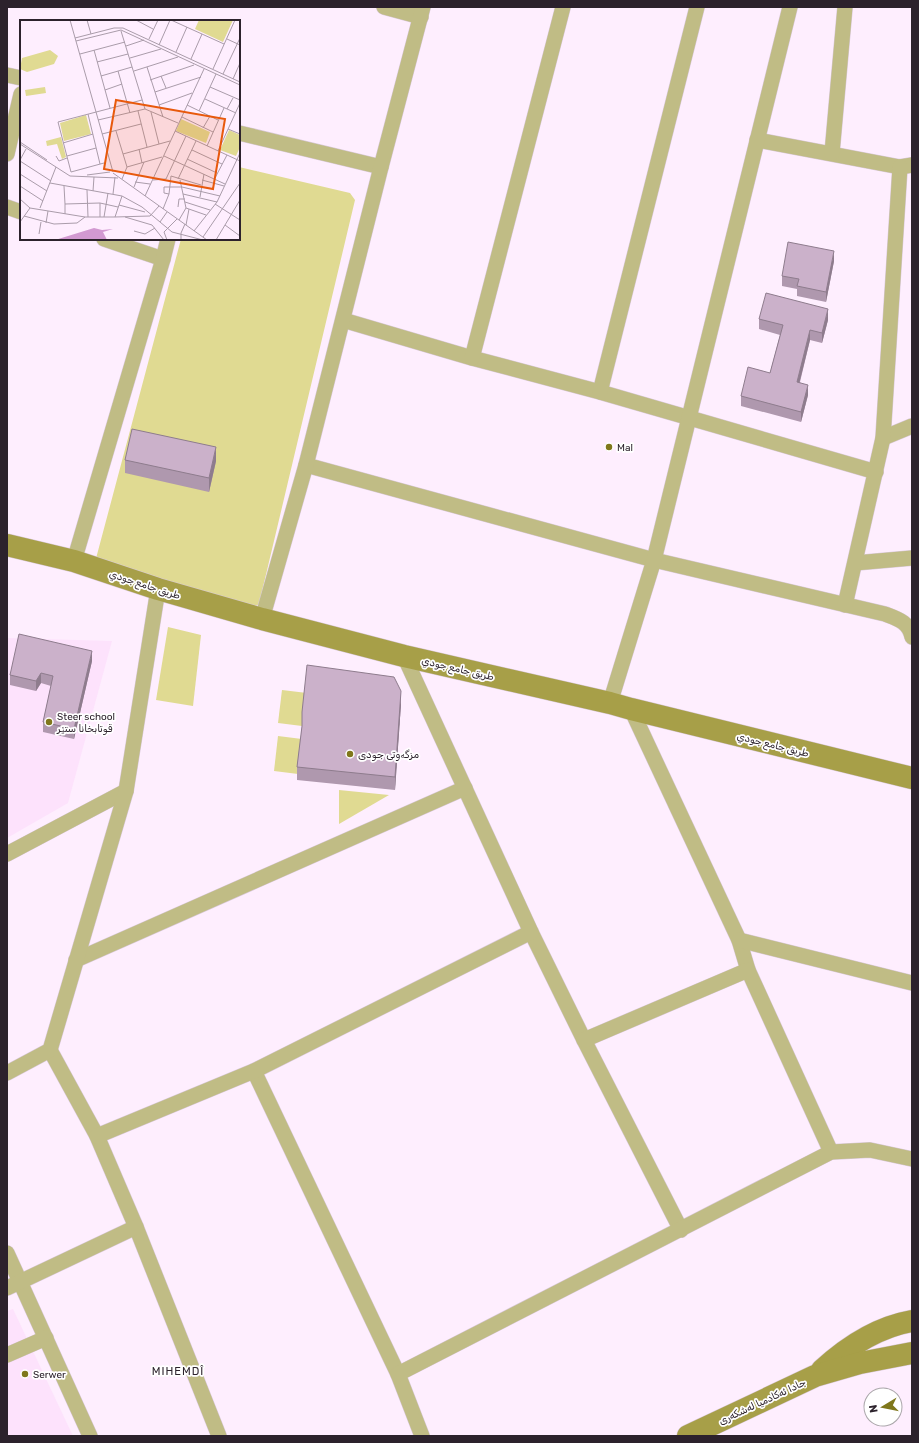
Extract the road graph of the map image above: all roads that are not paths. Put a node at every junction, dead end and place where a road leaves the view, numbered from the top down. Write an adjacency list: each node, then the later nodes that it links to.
1 (384, 7): 6 (street)
2 (564, 7): 22 (street)
3 (697, 7): 23 (street)
4 (790, 7): 11 (street)
5 (845, 7): 12 (street)
6 (422, 12): 15 (street)
7 (7, 75): 8 (street)
8 (20, 78)
9 (20, 98): 13 (street)
10 (240, 133): 15 (street)
11 (757, 140): 12 (street); 24 (street)
12 (832, 153): 14 (street)
13 (7, 154)
14 (906, 166): 26 (street)
15 (381, 167): 21 (street)
16 (7, 207): 17 (street)
17 (20, 212)
18 (107, 240): 20 (street)
19 (168, 240): 20 (street)
20 (163, 259): 32 (street)
21 (343, 320): 22 (street); 27 (street)
22 (472, 358): 23 (street)
23 (600, 392): 24 (street)
24 (689, 417): 28 (street); 31 (street)
25 (912, 426): 26 (street)
26 (883, 438): 28 (street)
27 (306, 466): 31 (street); 36 (street)
28 (876, 472): 33 (street)
29 (7, 545): 32 (street, طريق جامع جودي)
30 (912, 558): 33 (street)
31 (654, 560): 35 (street); 39 (street)
32 (74, 561): 34 (street, طريق جامع جودي)
33 (855, 563): 35 (street)
34 (158, 589): 36 (street, طريق جامع جودي); 43 (street)
35 (845, 605): 37 (street)
36 (262, 619): 38 (street, طريق جامع جودي)
37 (912, 637)
38 (404, 656): 39 (street, طريق جامع جودي); 42 (street)
39 (610, 703): 40 (street, طريق جامع جودي)
40 (631, 709): 41 (street, طريق جامع جودي); 46 (street)
41 (912, 778)
42 (465, 788): 45 (street); 47 (street)
43 (126, 791): 44 (street); 47 (street)
44 (7, 854)
45 (531, 932): 50 (street); 52 (street)
46 (738, 940): 48 (street); 49 (street)
47 (76, 960): 51 (street)
48 (748, 970): 50 (street); 55 (street)
49 (912, 983)
50 (584, 1040): 58 (street)
51 (50, 1050): 53 (street); 54 (street)
52 (254, 1071): 54 (street); 65 (street)
53 (7, 1073)
54 (97, 1136): 57 (street)
55 (831, 1152): 56 (street); 58 (street)
56 (912, 1159)
57 (136, 1226): 60 (street); 68 (street)
58 (681, 1230): 65 (street)
59 (7, 1253): 60 (street)
60 (13, 1285): 62 (street)
61 (912, 1321): 66 (street)
62 (46, 1338): 64 (street); 67 (street)
63 (912, 1353): 66 (street)
64 (7, 1355)
65 (398, 1374): 69 (street)
66 (815, 1376): 70 (street, جادا ئه‌كادميا له‌شكه‌رى)
67 (90, 1436)
68 (219, 1436)
69 (422, 1436)
70 (688, 1436)

